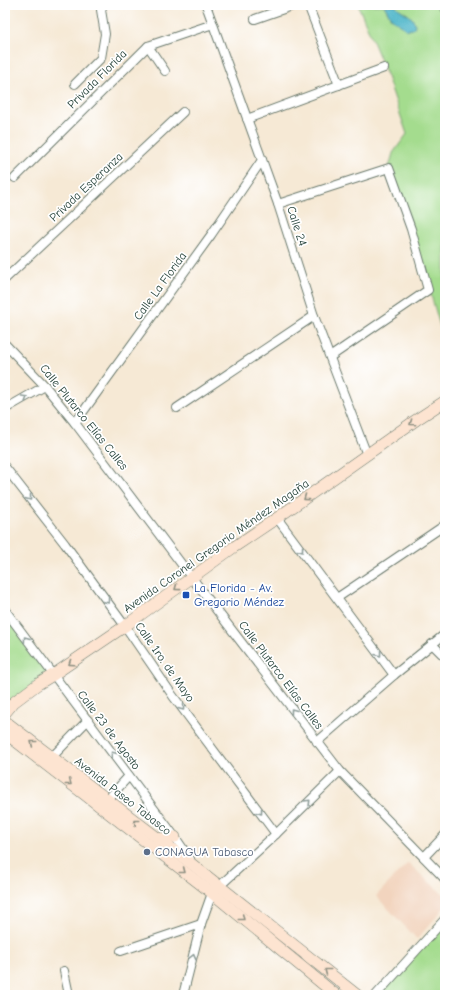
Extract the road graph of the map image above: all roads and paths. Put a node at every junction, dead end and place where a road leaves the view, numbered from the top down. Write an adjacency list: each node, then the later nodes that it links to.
1 (103, 5): 10 (street)
2 (206, 5): 6 (street, Calle 24)
3 (295, 5): 5 (street)
4 (308, 5): 11 (street)
5 (254, 19)
6 (213, 24): 7 (street, Privada Florida); 13 (street, Calle 24)
7 (148, 46): 9 (street); 15 (street, Privada Florida)
8 (384, 68): 11 (street)
9 (165, 71)
10 (75, 84)
11 (339, 85): 13 (street)
12 (183, 112): 17 (street, Privada Esperanza)
13 (247, 119): 14 (street, Calle 24)
14 (262, 160): 16 (street, Calle 24); 25 (street, Calle La Florida)
15 (15, 178)
16 (278, 204): 18 (street, Calle 24); 20 (street)
17 (5, 279)
18 (314, 316): 20 (street, Calle 24); 23 (street)
19 (5, 344): 21 (street, Calle Plutarco Elías Calles)
20 (330, 356): 26 (street, Calle 24)
21 (45, 386): 24 (street, one-way to 21); 25 (street, Calle Plutarco Elías Calles)
22 (445, 401): 26 (main road, Avenida Coronel Gregorio Méndez Magaña, one-way to 26)
23 (177, 408)
24 (5, 409)
25 (75, 423): 30 (street, Calle Plutarco Elías Calles)
26 (367, 455): 28 (main road, Avenida Coronel Gregorio Méndez Magaña, one-way to 28)
27 (5, 467): 33 (street, Calle 1ro. de Mayo, one-way to 33)
28 (277, 518): 30 (main road, Avenida Coronel Gregorio Méndez Magaña); 31 (street, one-way to 31)
29 (445, 525): 31 (street)
30 (192, 578): 33 (main road, Avenida Coronel Gregorio Méndez Magaña, one-way to 33); 43 (street, Calle Plutarco Elías Calles, one-way to 30)
31 (337, 598): 38 (street, one-way to 38)
32 (5, 610): 37 (street, Calle 23 de Agosto, one-way to 32)
33 (125, 626): 37 (main road, Avenida Coronel Gregorio Méndez Magaña, one-way to 37); 48 (street, Calle 1ro. de Mayo, one-way to 48)
34 (445, 634): 35 (street)
35 (432, 644): 36 (street); 38 (street)
36 (445, 657)
37 (53, 675): 39 (main road, Avenida Coronel Gregorio Méndez Magaña); 40 (street, Calle 23 de Agosto)
38 (394, 675): 43 (street)
39 (5, 713)
40 (88, 720): 44 (street); 46 (street, Calle 23 de Agosto, one-way to 40)
41 (5, 721): 44 (main road, Avenida Paseo Tabasco, one-way to 41)
42 (5, 734): 55 (main road, Avenida Paseo Tabasco, one-way to 55)
43 (317, 742): 45 (street, Calle Plutarco Elías Calles)
44 (52, 757): 47 (main road, Avenida Paseo Tabasco)
45 (340, 770): 48 (street, one-way to 45); 52 (street, Calle Plutarco Elías Calles)
46 (129, 776): 47 (street); 50 (street, Calle 23 de Agosto)
47 (107, 800): 51 (main road, Avenida Paseo Tabasco, one-way to 47)
48 (276, 834): 55 (street)
49 (445, 835): 52 (street)
50 (175, 837): 51 (main road); 53 (street, Calle 23 de Agosto)
51 (158, 839): 53 (main road, Avenida Paseo Tabasco)
52 (424, 857): 54 (street, Calle Plutarco Elías Calles)
53 (193, 865): 55 (main road, Avenida Paseo Tabasco)
54 (445, 879)
55 (216, 890): 57 (street); 62 (main road, Avenida Paseo Tabasco, one-way to 62); 63 (main road, Avenida Paseo Tabasco, one-way to 55)
56 (445, 919): 64 (street)
57 (201, 924): 58 (street); 61 (street, one-way to 57)
58 (120, 951)
59 (64, 971): 60 (street)
60 (69, 995)
61 (183, 995)
62 (336, 995)
63 (357, 995)
64 (376, 995)

